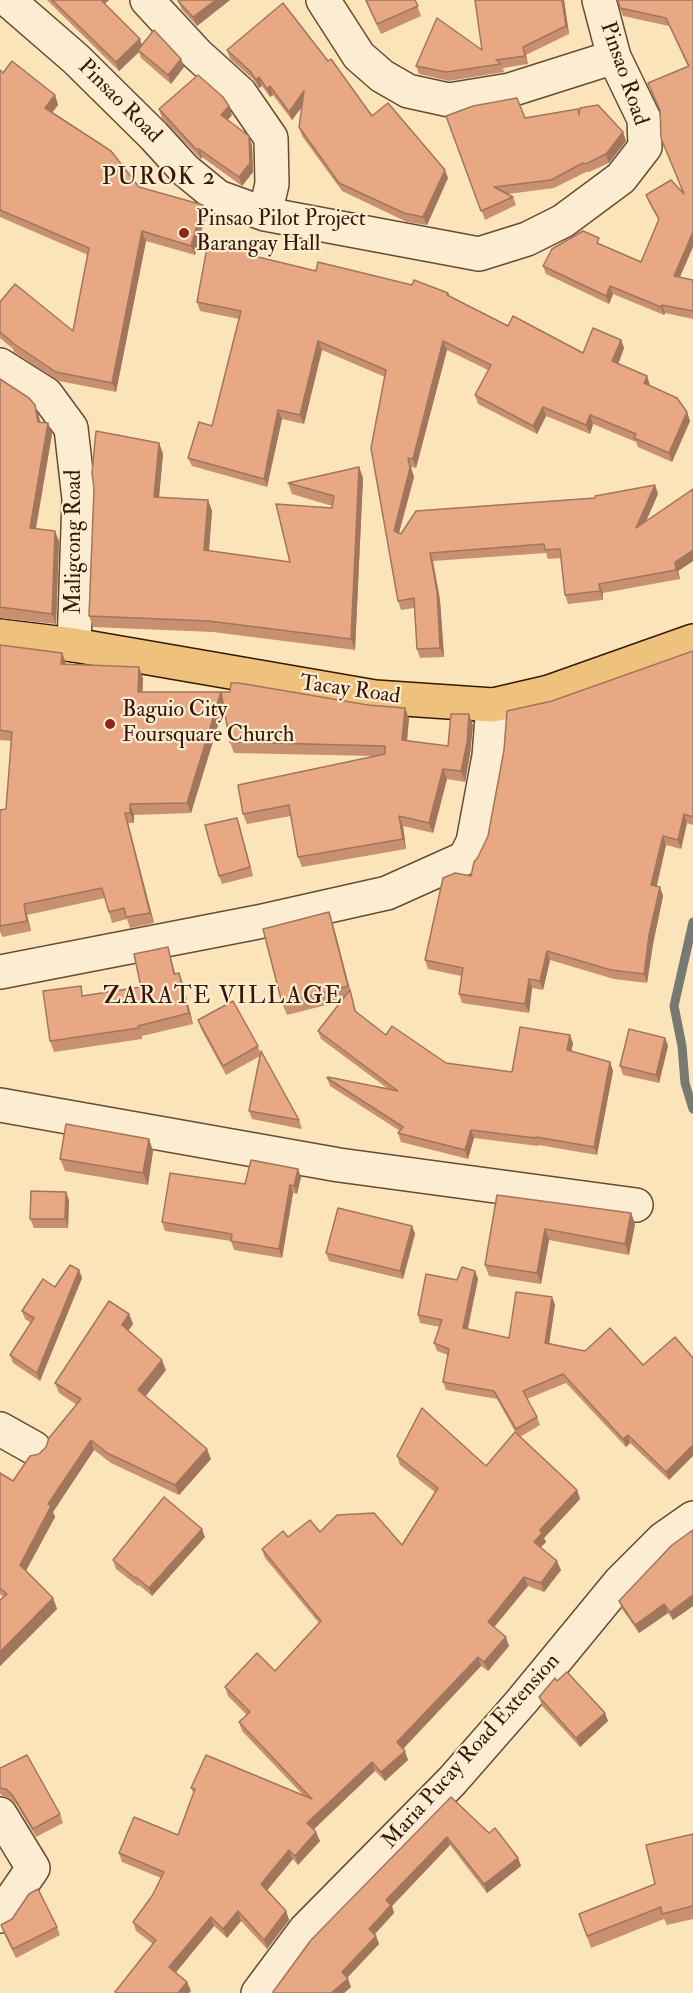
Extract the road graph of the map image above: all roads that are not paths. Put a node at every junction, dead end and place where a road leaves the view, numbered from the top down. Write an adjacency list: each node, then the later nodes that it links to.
1 (147, 0): 6 (street)
2 (323, 0): 5 (street)
3 (599, 0): 5 (street, Pinsao Road)
4 (16, 3): 6 (street, Pinsao Road)
5 (614, 57): 6 (street, Pinsao Road)
6 (265, 214)
7 (0, 365): 10 (street, Maligcong Road)
8 (0, 636): 10 (main road, Tacay Road)
9 (688, 643): 11 (main road, Tacay Road)
10 (74, 645): 11 (main road, Tacay Road)
11 (493, 705): 12 (street)
12 (0, 972)
13 (0, 1105): 14 (street)
14 (636, 1205)
15 (0, 1429): 16 (street)
16 (34, 1448)
17 (693, 1518): 20 (street, Maria Pucay Road Extension)
18 (0, 1814): 19 (street)
19 (0, 1916)
20 (258, 1993)

